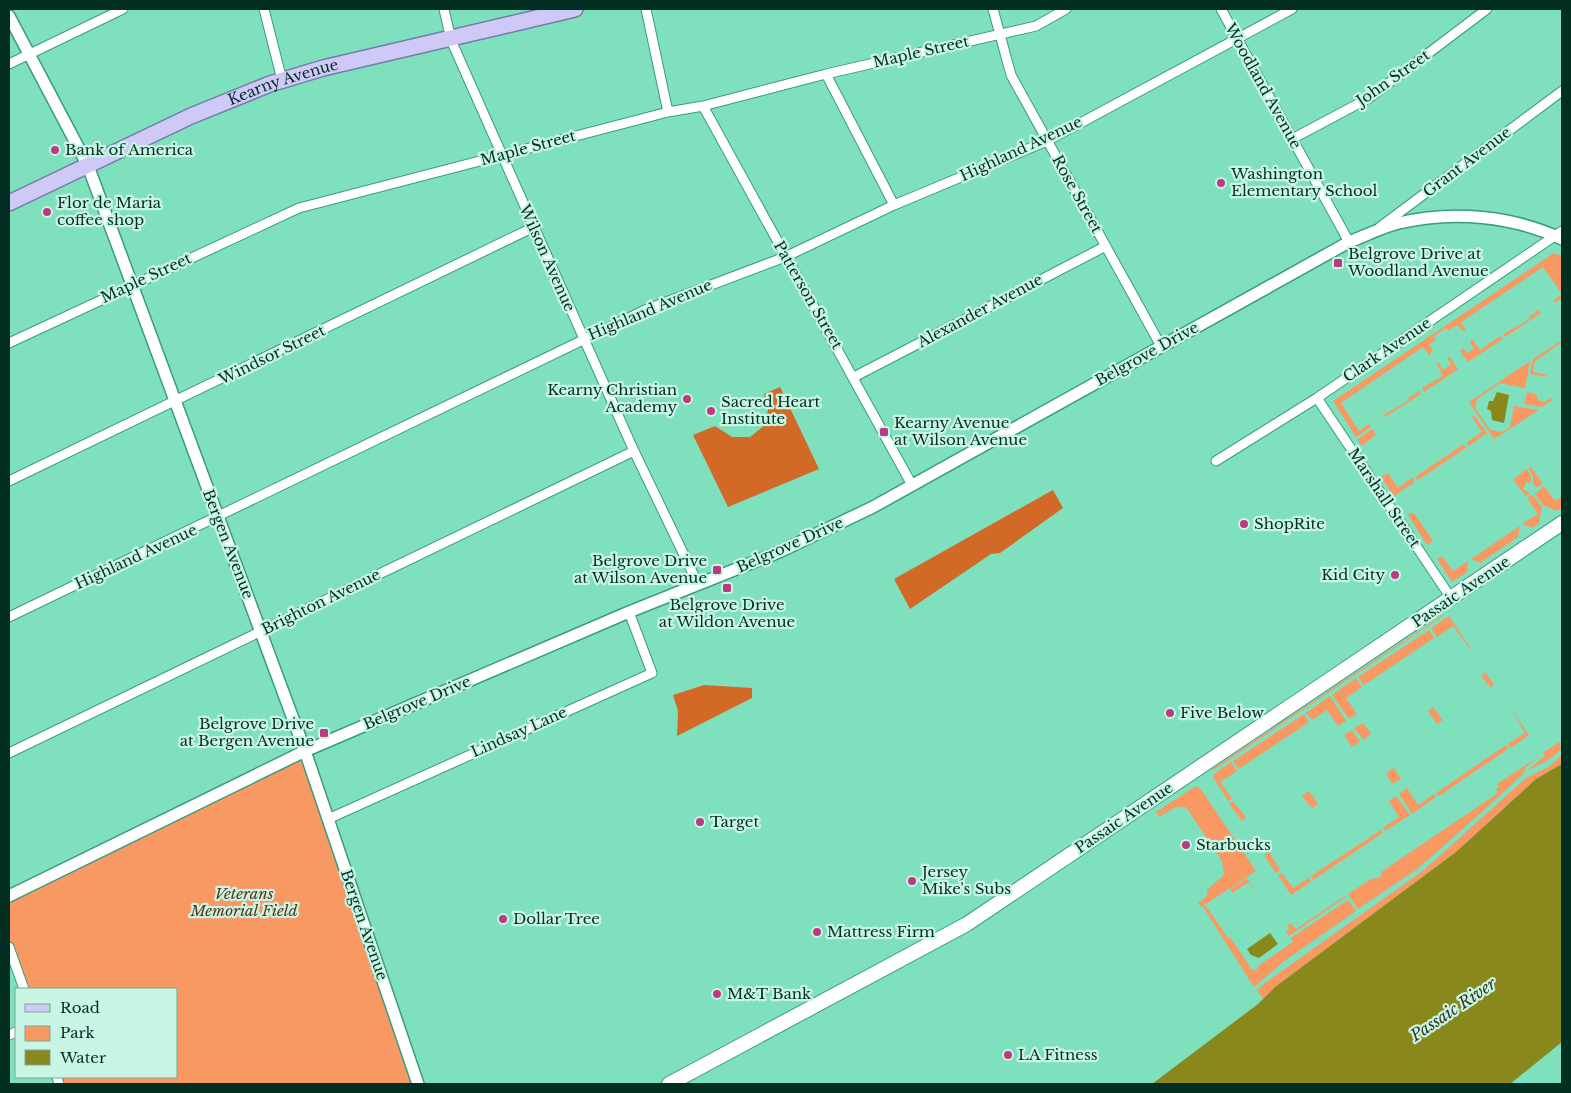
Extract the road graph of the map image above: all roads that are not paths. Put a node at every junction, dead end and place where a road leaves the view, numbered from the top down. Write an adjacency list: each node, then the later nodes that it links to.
1 (122, 9): 15 (street)
2 (264, 9): 18 (street)
3 (444, 9): 14 (street, Wilson Avenue)
4 (575, 9): 14 (main road, Kearny Avenue)
5 (646, 9): 21 (street)
6 (993, 9): 12 (street, Rose Street)
7 (1066, 9): 12 (street, Maple Street)
8 (1221, 9): 13 (street, Woodland Avenue)
9 (1292, 9): 13 (street, Highland Avenue)
10 (1487, 9): 22 (street, John Street)
11 (9, 16): 15 (street, Bergen Avenue)
12 (999, 34): 17 (street, Maple Street); 23 (street, Rose Street)
13 (1237, 38): 22 (street, Woodland Avenue); 23 (street, Highland Avenue)
14 (451, 40): 18 (main road, Kearny Avenue); 24 (street, Wilson Avenue)
15 (29, 54): 16 (street); 25 (street, Bergen Avenue)
16 (9, 64)
17 (826, 74): 20 (street, Maple Street); 27 (street)
18 (282, 80): 25 (main road, Kearny Avenue)
19 (1562, 91): 29 (street, Grant Avenue)
20 (703, 106): 21 (street, Maple Street); 33 (street, Patterson Street)
21 (668, 112): 24 (street, Maple Street)
22 (1292, 139): 31 (street, Woodland Avenue)
23 (1047, 141): 27 (street, Highland Avenue); 32 (street, Rose Street)
24 (502, 155): 28 (street, Wilson Avenue); 34 (street, Maple Street)
25 (88, 166): 26 (main road, Kearny Avenue); 34 (street, Bergen Avenue)
26 (9, 203)
27 (894, 205): 33 (street, Highland Avenue)
28 (534, 226): 35 (street, Wilson Avenue); 40 (street, Windsor Street)
29 (1371, 233): 30 (street, Belgrove Drive); 31 (street, Belgrove Drive)
30 (1560, 235): 39 (street, Clark Avenue)
31 (1348, 242): 37 (street, Belgrove Drive)
32 (1106, 246): 37 (street, Rose Street); 38 (street, Alexander Avenue)
33 (785, 257): 35 (street, Highland Avenue); 38 (street, Patterson Street)
34 (132, 284): 36 (street, Maple Street); 40 (street, Bergen Avenue)
35 (583, 339): 41 (street, Wilson Avenue); 45 (street, Highland Avenue)
36 (9, 343)
37 (1161, 346): 44 (street, Belgrove Drive)
38 (854, 377): 44 (street, Patterson Street)
39 (1317, 398): 42 (street, Clark Avenue); 48 (street, Marshall Street)
40 (175, 402): 43 (street, Windsor Street); 45 (street, Bergen Avenue)
41 (634, 451): 47 (street, Wilson Avenue); 51 (street, Brighton Avenue)
42 (1216, 461)
43 (9, 481)
44 (912, 485): 47 (street, Belgrove Drive)
45 (218, 518): 50 (street, Highland Avenue); 51 (street, Bergen Avenue)
46 (1562, 523): 48 (main road, Passaic Avenue)
47 (698, 584): 49 (street, Belgrove Drive)
48 (1451, 598): 59 (main road, Passaic Avenue)
49 (629, 612): 52 (street, Belgrove Drive); 54 (street, Lindsay Lane)
50 (9, 617)
51 (262, 632): 52 (street, Bergen Avenue); 53 (street, Brighton Avenue)
52 (305, 751): 54 (street, Bergen Avenue); 55 (street, Belgrove Drive)
53 (9, 753)
54 (328, 818): 58 (street, Bergen Avenue)
55 (9, 896)
56 (9, 947): 57 (street)
57 (24, 988)
58 (418, 1084)
59 (669, 1084)

